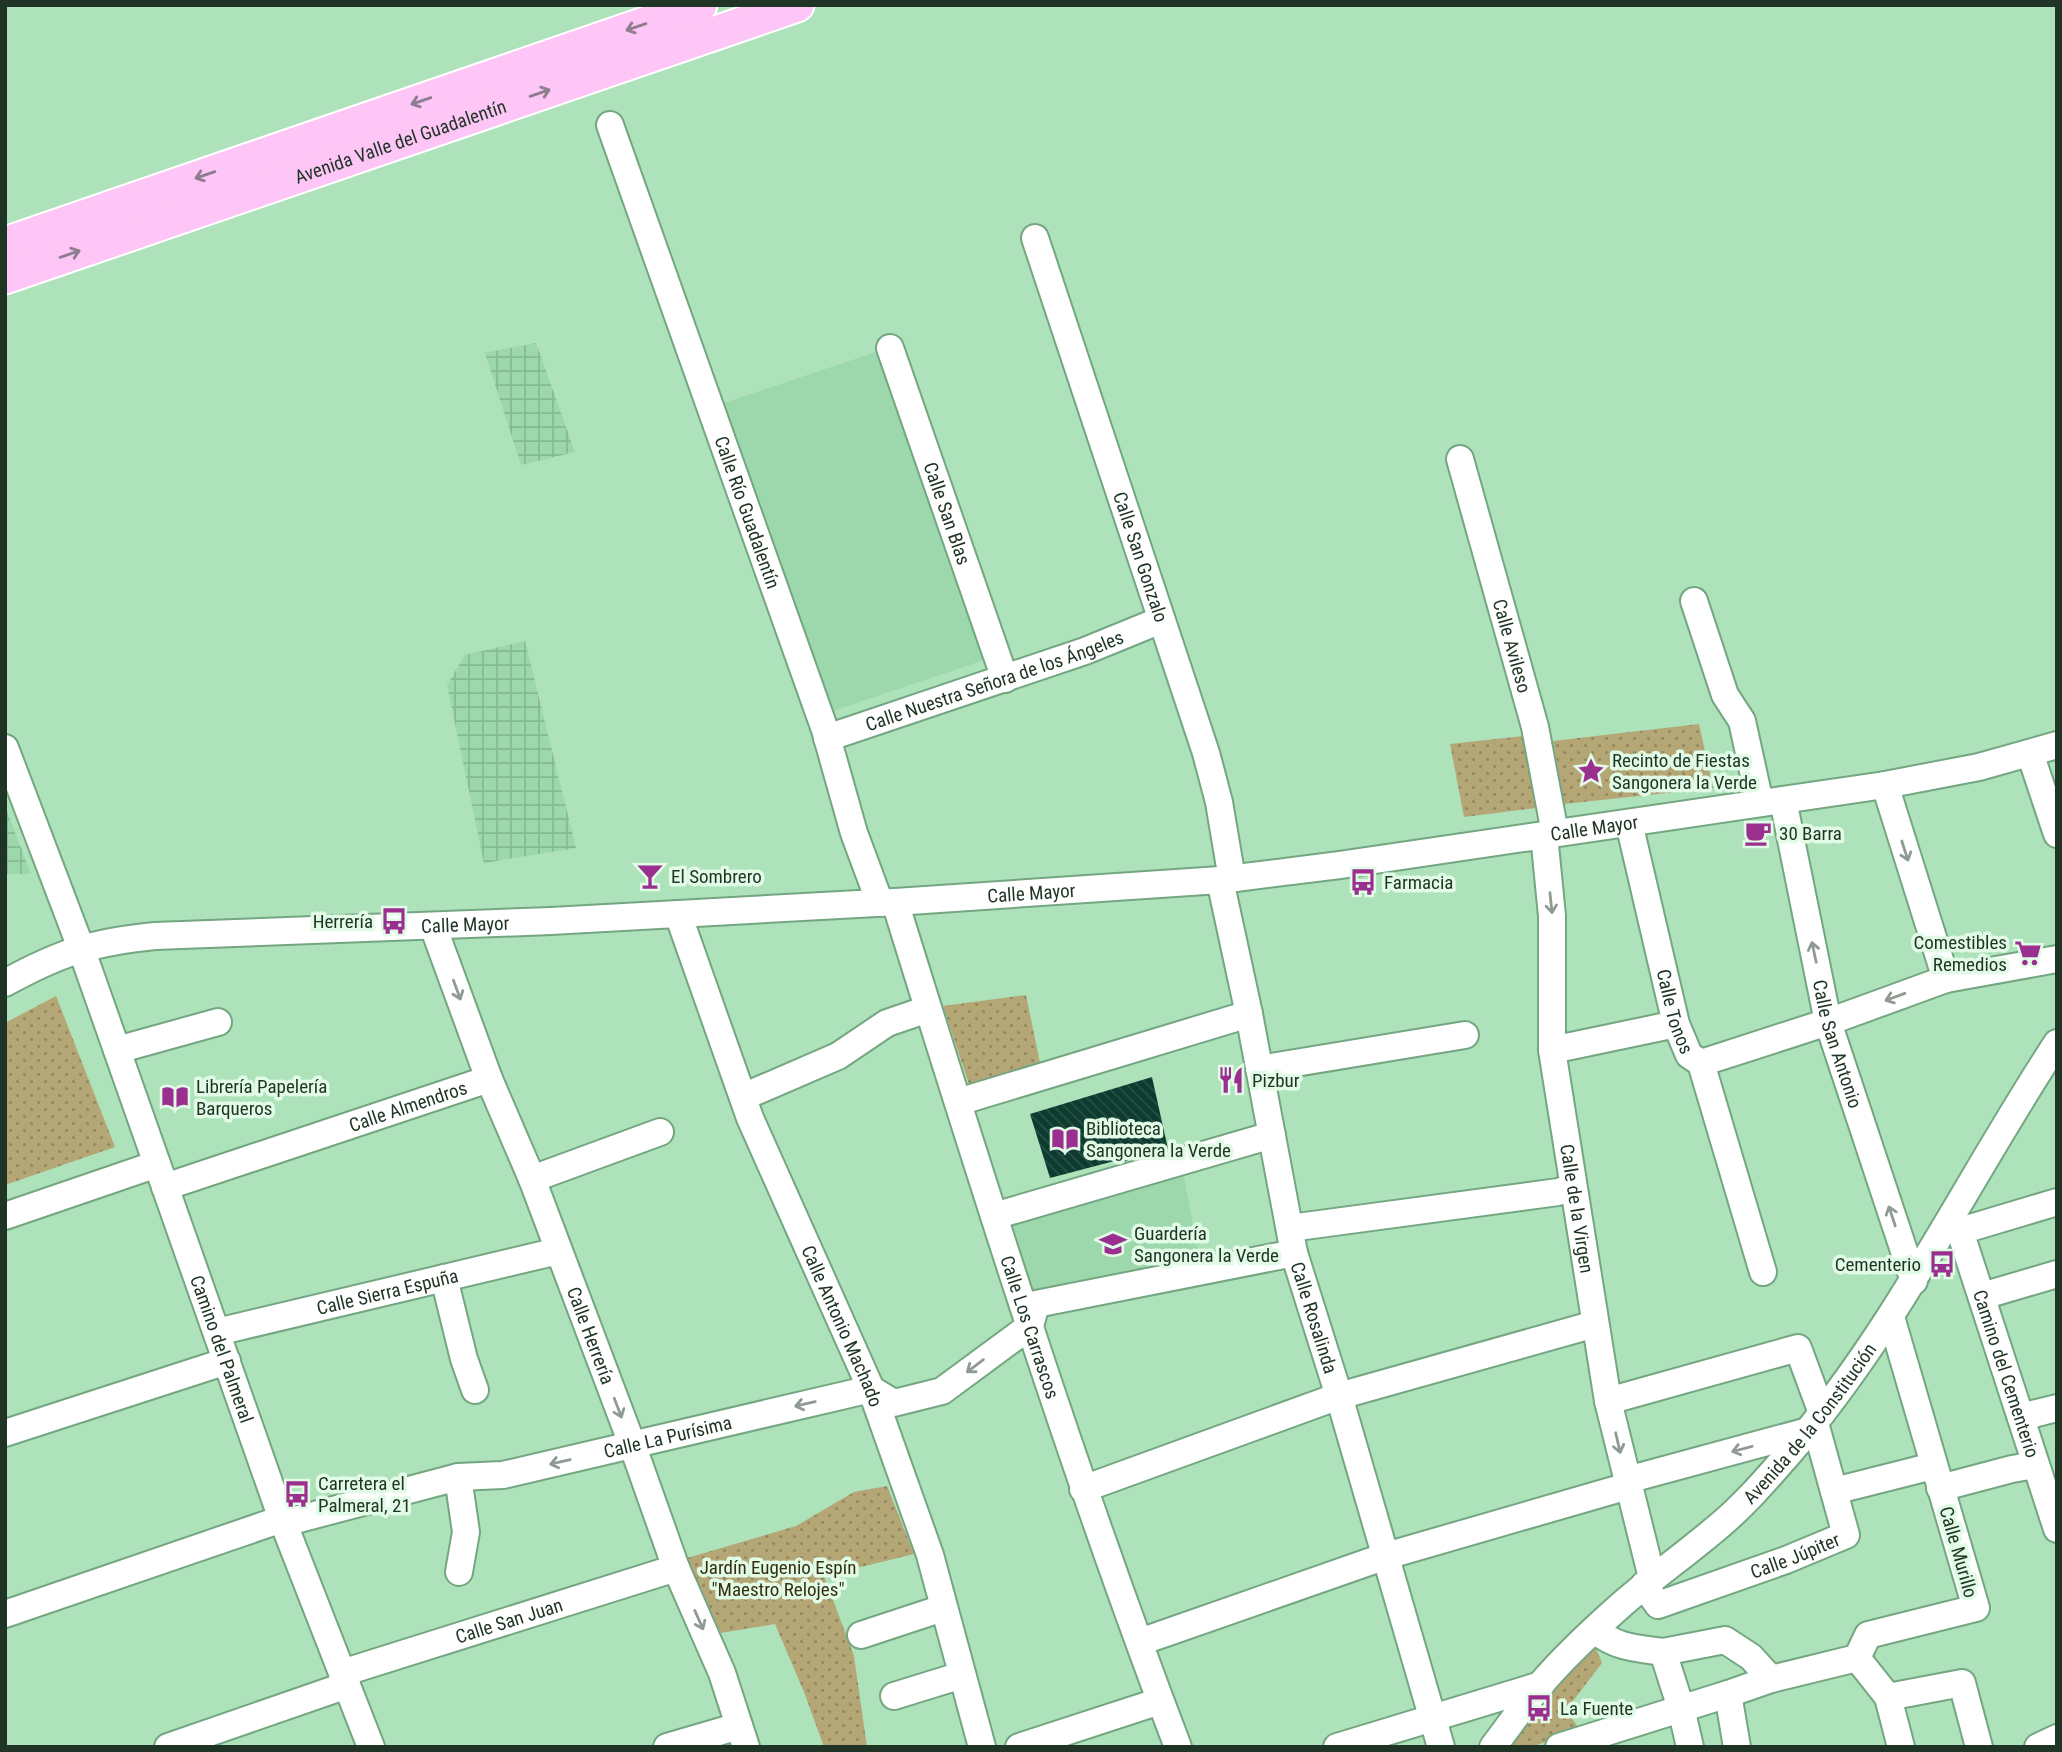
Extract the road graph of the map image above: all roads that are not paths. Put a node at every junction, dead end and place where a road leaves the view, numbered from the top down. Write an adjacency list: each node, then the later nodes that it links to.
1 (701, 5): 5 (main road, Avenida Valle del Guadalentín, one-way to 5)
2 (797, 5): 6 (main road, Avenida Valle del Guadalentín, one-way to 2)
3 (610, 125): 12 (street, Calle Río Guadalentín)
4 (1035, 238): 10 (street, Calle San Gonzalo)
5 (5, 244)
6 (5, 276)
7 (890, 348): 11 (street, Calle San Blas)
8 (1460, 459): 19 (street, Calle Avileso)
9 (1695, 601): 17 (street, Calle San Antonio)
10 (1160, 620): 11 (street, Calle Nuestra Señora de los Ángeles); 21 (street, Calle San Gonzalo)
11 (1005, 679): 12 (street, Calle Nuestra Señora de los Ángeles)
12 (828, 738): 22 (street, Calle Río Guadalentín)
13 (2057, 745): 15 (street, Calle Mayor)
14 (5, 748): 25 (street, Camino del Palmeral)
15 (2030, 753): 16 (street, Calle Mayor); 20 (street)
16 (1885, 785): 17 (street, Calle Mayor); 27 (street, one-way to 27)
17 (1771, 802): 18 (street, Calle Mayor); 32 (street, Calle San Antonio, one-way to 17)
18 (1629, 823): 19 (street, Calle Mayor); 33 (street, Calle Tonos)
19 (1550, 834): 21 (street, Calle Mayor); 36 (street, Calle de la Virgen, one-way to 36)
20 (2057, 834)
21 (1226, 879): 22 (street, Calle Mayor); 30 (street, Calle Rosalinda)
22 (888, 902): 23 (street, Calle Mayor); 29 (street, Calle Los Carrascos)
23 (678, 914): 24 (street, Calle Mayor); 41 (street, Calle Antonio Machado)
24 (433, 926): 25 (street, Calle Mayor); 40 (street, Calle Herrería, one-way to 40)
25 (81, 948): 28 (street, Calle Mayor); 37 (street, Camino del Palmeral)
26 (2057, 959): 27 (street)
27 (1946, 979): 32 (street, one-way to 32)
28 (5, 983)
29 (928, 1009): 41 (street); 42 (street, Calle Los Carrascos)
30 (1249, 1014): 39 (street, Calle Rosalinda); 42 (street)
31 (218, 1022): 37 (street)
32 (1828, 1022): 38 (street); 57 (street, Calle San Antonio, one-way to 32)
33 (1676, 1024): 36 (street); 38 (street, Calle Tonos)
34 (1465, 1035): 39 (street)
35 (2057, 1043): 51 (street, Avenida de la Constitución)
36 (1552, 1049): 47 (street, Calle de la Virgen)
37 (117, 1050): 45 (street, Camino del Palmeral)
38 (1701, 1063): 54 (street, Calle Tonos)
39 (1259, 1069): 44 (street, Calle Rosalinda)
40 (489, 1079): 45 (street, Calle Almendros); 46 (street, Calle Herrería)
41 (743, 1097): 64 (street, Calle Antonio Machado)
42 (958, 1102): 50 (street, Calle Los Carrascos)
43 (660, 1132): 46 (street)
44 (1272, 1135): 50 (street); 52 (street, Calle Rosalinda)
45 (161, 1175): 49 (street, Calle Almendros); 62 (street, Camino del Palmeral)
46 (532, 1179): 53 (street, Calle Herrería)
47 (1573, 1187): 52 (street); 60 (street, Calle de la Virgen)
48 (2057, 1202): 51 (street)
49 (5, 1216)
50 (994, 1216): 61 (street, Calle Los Carrascos)
51 (1954, 1227): 57 (street, Avenida de la Constitución); 58 (street, Camino del Cementerio)
52 (1292, 1240): 61 (street); 66 (street, Calle Rosalinda)
53 (558, 1251): 56 (street, Calle Sierra Espuña); 72 (street, Calle Herrería, one-way to 72)
54 (1763, 1272)
55 (2057, 1274): 58 (street)
56 (444, 1278): 62 (street, Calle Sierra Espuña); 65 (street)
57 (1914, 1281): 59 (street, Avenida de la Constitución)
58 (1982, 1296): 69 (street, Camino del Cementerio)
59 (1891, 1317): 70 (street, Avenida de la Constitución); 75 (street, Calle Murillo)
60 (1595, 1324): 66 (street); 67 (street, Calle de la Virgen)
61 (1030, 1325): 64 (street, one-way to 64); 77 (street, Calle Los Carrascos)
62 (217, 1332): 63 (street, Camino del Palmeral)
63 (227, 1361): 71 (street); 79 (street, Camino del Palmeral)
64 (872, 1389): 72 (street, Calle La Purísima, one-way to 72); 85 (street, Calle Antonio Machado)
65 (475, 1390)
66 (1339, 1396): 77 (street); 81 (street, Calle Rosalinda)
67 (1608, 1401): 70 (street, Calle Júpiter); 76 (street, Calle de la Virgen, one-way to 76)
68 (2057, 1408): 69 (street)
69 (2021, 1417): 73 (street, Camino del Cementerio)
70 (1815, 1422): 76 (street, one-way to 76); 78 (street, Calle Júpiter); 84 (street, Avenida de la Constitución)
71 (5, 1433)
72 (632, 1444): 74 (street, Calle La Purísima, one-way to 74); 82 (street, Calle Herrería)
73 (2035, 1465): 75 (street); 80 (street, Camino del Cementerio)
74 (458, 1477): 79 (street, Calle La Purísima); 83 (street)
75 (1937, 1477): 78 (street); 91 (street, Calle Murillo)
76 (1628, 1483): 81 (street); 84 (street, Calle de la Virgen)
77 (1083, 1489): 89 (street, Calle Los Carrascos)
78 (1834, 1491): 84 (street, Calle Júpiter)
79 (283, 1521): 86 (street, Calle La Purísima); 93 (street, Camino del Palmeral)
80 (2057, 1529)
81 (1386, 1556): 89 (street); 101 (street, Calle Rosalinda)
82 (676, 1568): 93 (street, Calle San Juan); 102 (street, Calle Herrería, one-way to 102)
83 (459, 1572)
84 (1648, 1581): 87 (street, Avenida de la Constitución)
85 (943, 1608): 88 (street); 92 (street, Calle Antonio Machado)
86 (5, 1614)
87 (1594, 1630): 90 (street); 95 (street, Avenida de la Constitución)
88 (861, 1635)
89 (1140, 1642): 99 (street, Calle Los Carrascos)
90 (1663, 1652): 94 (street); 100 (street)
91 (1857, 1658): 94 (street); 98 (street)
92 (962, 1675): 97 (street); 104 (street, Calle Antonio Machado)
93 (344, 1679): 105 (street, Calle San Juan); 106 (street, Camino del Palmeral)
94 (1771, 1679): 96 (street)
95 (1541, 1685): 101 (street); 112 (street, Avenida de la Constitución)
96 (1728, 1694): 100 (street); 115 (street)
97 (894, 1696)
98 (1888, 1697): 116 (street); 117 (street)
99 (1160, 1701): 108 (street); 109 (street, Calle Los Carrascos)
100 (1681, 1708): 113 (street); 114 (street)
101 (1432, 1718): 110 (street); 111 (street, Calle Rosalinda)
102 (743, 1736): 107 (street)
103 (2057, 1738): 118 (street)
104 (975, 1745)
105 (168, 1747)
106 (371, 1747)
107 (667, 1747)
108 (1020, 1747)
109 (1178, 1747)
110 (1337, 1747)
111 (1441, 1747)
112 (1493, 1747)
113 (1559, 1747)
114 (1690, 1747)
115 (1737, 1747)
116 (1901, 1747)
117 (1979, 1747)
118 (2038, 1747)

